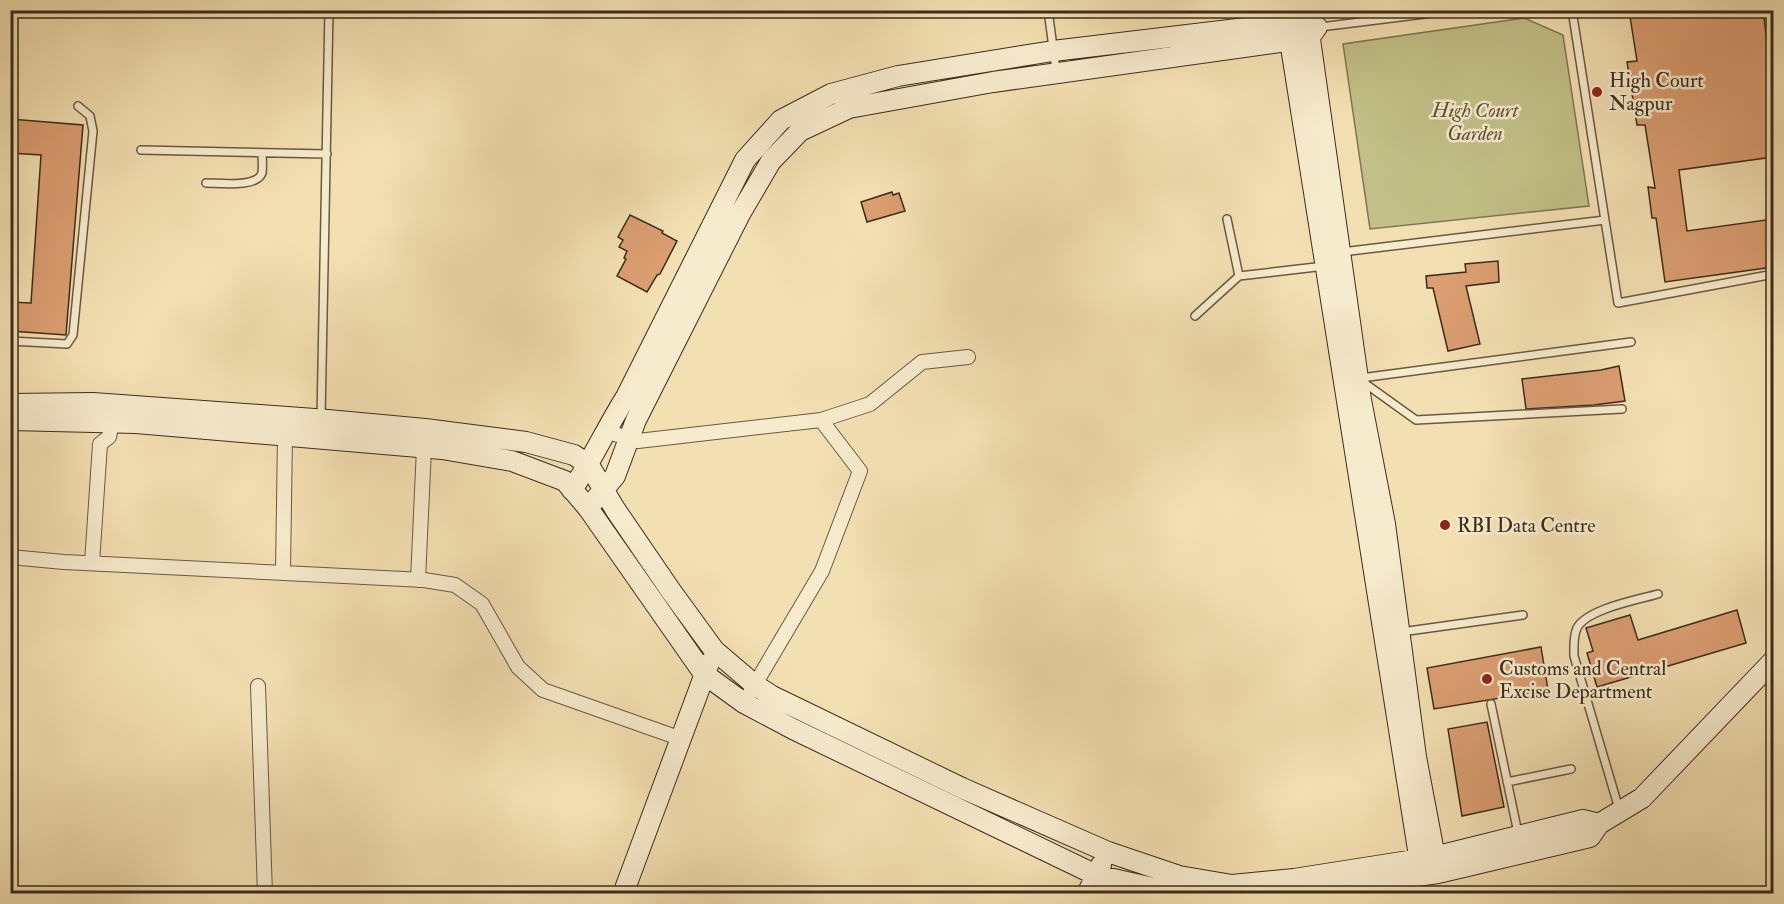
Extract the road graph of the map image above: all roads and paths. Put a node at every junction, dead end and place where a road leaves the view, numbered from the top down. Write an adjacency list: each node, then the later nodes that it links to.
1 (329, 10): 11 (lane)
2 (1048, 10): 6 (lane)
3 (1457, 10): 5 (lane)
4 (1572, 10): 14 (lane)
5 (1301, 24): 6 (main road); 7 (main road); 15 (main road); 16 (main road)
6 (1053, 51): 7 (lane); 30 (main road)
7 (1056, 73): 32 (main road)
8 (78, 106): 20 (lane)
9 (141, 150): 10 (lane)
10 (262, 153): 11 (lane); 12 (lane)
11 (327, 154): 29 (lane)
12 (207, 183)
13 (1227, 219): 18 (lane)
14 (1605, 220): 15 (lane); 17 (lane)
15 (1340, 252): 23 (main road)
16 (1324, 266): 18 (lane); 59 (main road)
17 (1773, 274)
18 (1239, 276): 19 (lane)
19 (1195, 316)
20 (10, 340)
21 (1631, 342): 23 (lane)
22 (968, 357): 27 (street)
23 (1358, 378): 25 (lane); 44 (main road)
24 (10, 404): 29 (main road)
25 (1622, 409)
26 (10, 420): 28 (main road)
27 (820, 420): 32 (street); 48 (street)
28 (112, 422): 31 (main road); 39 (street)
29 (320, 429): 31 (main road); 33 (main road); 34 (main road)
30 (605, 431): 32 (street); 34 (main road)
31 (285, 436): 40 (street)
32 (628, 439): 35 (main road)
33 (424, 448): 36 (main road); 41 (street)
34 (589, 465): 35 (main road); 36 (main road)
35 (605, 489): 37 (main road); 45 (main road)
36 (572, 490): 37 (main road)
37 (588, 508): 47 (main road)
38 (10, 557): 39 (street)
39 (92, 563): 40 (street)
40 (283, 572): 41 (street)
41 (418, 580): 52 (street)
42 (1658, 594): 55 (lane)
43 (1523, 615): 44 (lane)
44 (1400, 632): 59 (main road)
45 (714, 650): 47 (main road); 48 (main road)
46 (1773, 660): 55 (main road)
47 (704, 674): 50 (main road); 52 (main road)
48 (755, 685): 50 (street); 58 (main road)
49 (258, 686): 61 (street)
50 (744, 703): 60 (main road)
51 (1491, 704): 54 (lane)
52 (679, 738): 62 (main road)
53 (1571, 769): 54 (lane)
54 (1507, 782): 57 (lane)
55 (1619, 812): 56 (main road)
56 (1599, 824): 57 (main road); 59 (main road)
57 (1519, 836): 59 (main road)
58 (1108, 852): 59 (main road); 60 (main road)
59 (1428, 866): 65 (main road)
60 (1096, 875): 63 (main road); 64 (main road)
61 (265, 894)
62 (623, 894)
63 (1087, 894)
64 (1179, 894)
65 (1290, 894)

